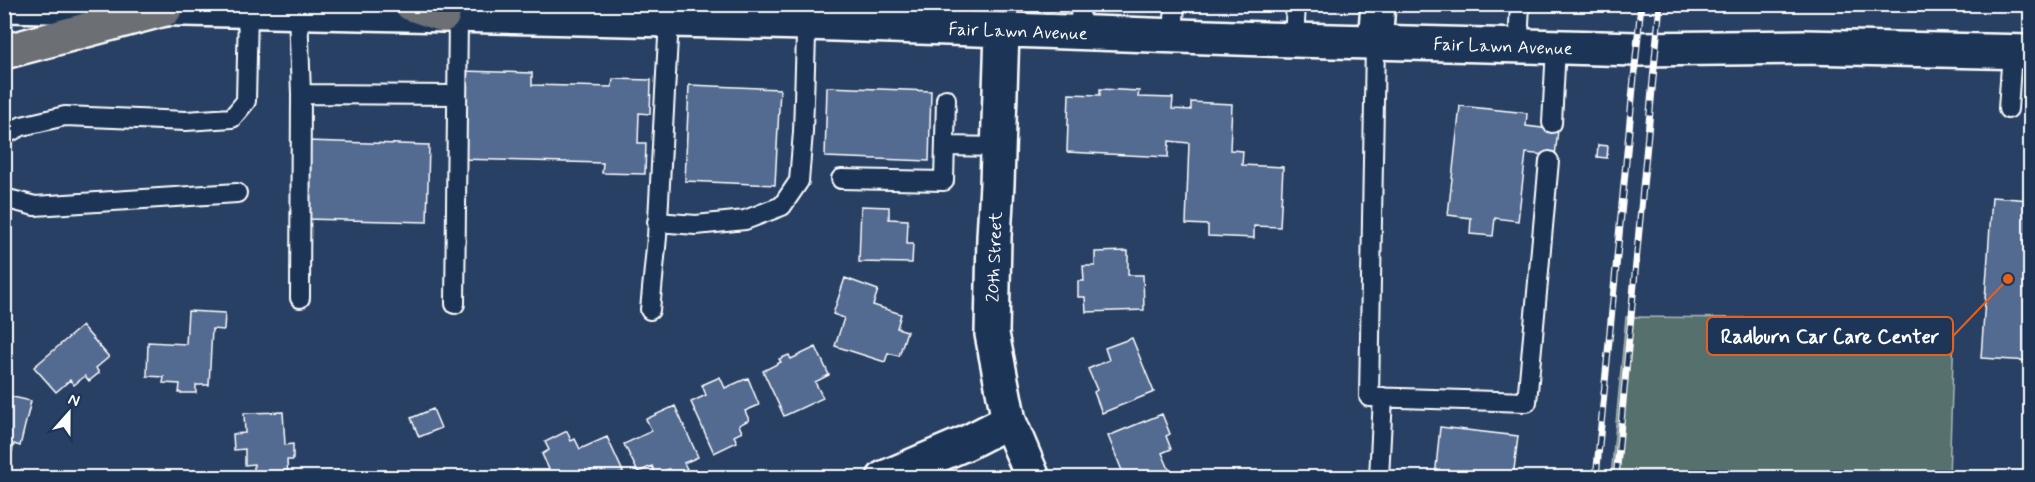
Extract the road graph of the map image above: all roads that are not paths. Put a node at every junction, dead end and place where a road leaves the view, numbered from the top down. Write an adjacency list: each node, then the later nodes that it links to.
1 (411, 4): 10 (highway)
2 (1175, 4): 16 (lane)
3 (1296, 4): 17 (lane)
4 (1378, 4): 18 (main road)
5 (1520, 4): 19 (lane)
6 (4, 5): 7 (main road, Fair Lawn Avenue)
7 (165, 7): 8 (main road, Fair Lawn Avenue); 21 (highway)
8 (248, 11): 9 (main road, Fair Lawn Avenue); 28 (lane)
9 (298, 12): 10 (main road, Fair Lawn Avenue); 23 (lane)
10 (469, 13): 14 (main road, Fair Lawn Avenue); 24 (lane)
11 (806, 14): 12 (main road, Fair Lawn Avenue); 14 (main road, Fair Lawn Avenue); 35 (lane)
12 (884, 15): 15 (main road, Fair Lawn Avenue)
13 (1080, 19): 15 (main road, Fair Lawn Avenue); 16 (main road, Fair Lawn Avenue)
14 (669, 20): 35 (lane)
15 (1002, 31): 30 (main road, 20th Street)
16 (1173, 36): 17 (main road, Fair Lawn Avenue)
17 (1294, 40): 18 (main road, Fair Lawn Avenue)
18 (1375, 43): 19 (main road, Fair Lawn Avenue); 39 (lane)
19 (1521, 46): 20 (main road, Fair Lawn Avenue)
20 (1556, 47): 22 (main road, Fair Lawn Avenue); 27 (lane)
21 (4, 52)
22 (2021, 52): 26 (lane)
23 (301, 94): 24 (lane); 36 (lane)
24 (457, 95): 37 (lane)
25 (946, 99): 29 (lane)
26 (2007, 109)
27 (1551, 123)
28 (4, 135)
29 (945, 146): 30 (lane); 32 (lane)
30 (999, 147): 40 (main road, 20th Street)
31 (1549, 161): 39 (lane)
32 (841, 179)
33 (237, 194): 34 (lane)
34 (4, 198)
35 (657, 222): 38 (lane)
36 (300, 298)
37 (455, 304)
38 (650, 310)
39 (1383, 397): 43 (lane)
40 (1009, 422): 41 (main road); 42 (main road, 20th Street)
41 (884, 477)
42 (1033, 477)
43 (1379, 477)

